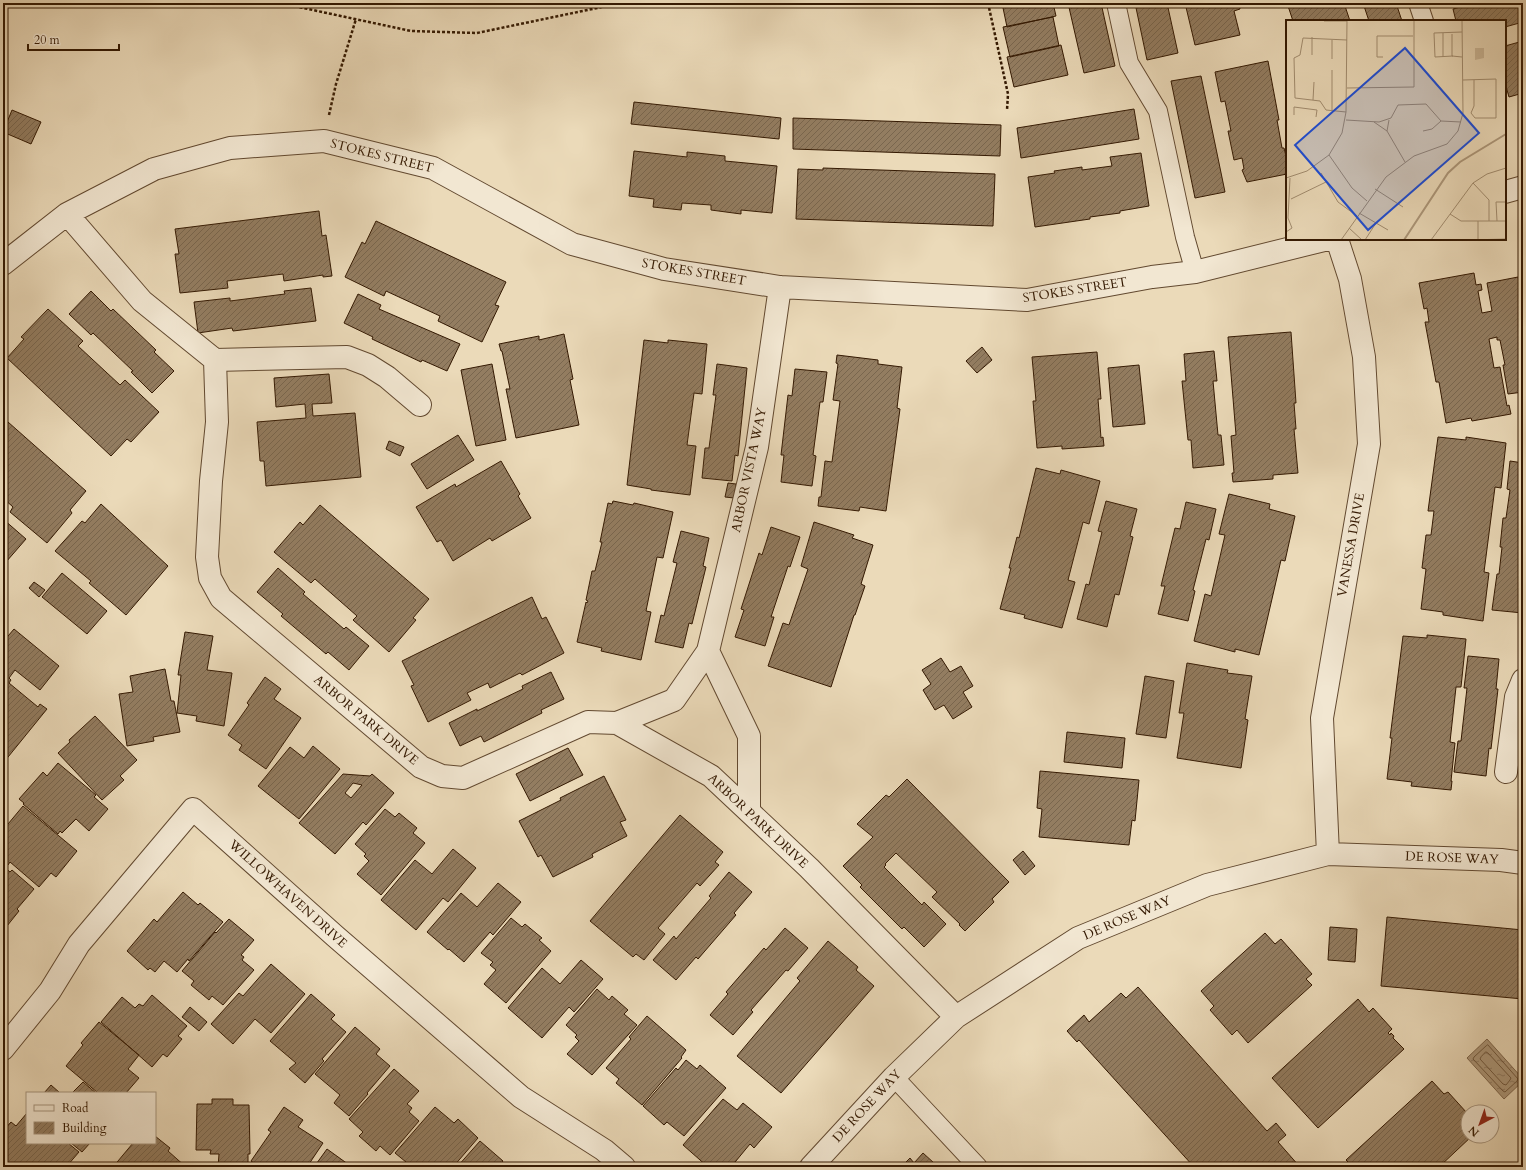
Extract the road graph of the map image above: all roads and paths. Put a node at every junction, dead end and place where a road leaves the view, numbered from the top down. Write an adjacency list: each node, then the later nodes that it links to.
1 (280, 3): 6 (path)
2 (621, 3): 6 (path)
3 (988, 3): 8 (path)
4 (1116, 3): 16 (lane)
5 (1418, 3): 7 (lane)
6 (356, 19): 9 (path)
7 (1424, 20)
8 (1007, 110)
9 (324, 141): 12 (street, STOKES STREET); 17 (street, STOKES STREET)
10 (1523, 187): 11 (street)
11 (1506, 192)
12 (68, 214): 15 (street, STOKES STREET); 18 (street)
13 (1324, 240): 16 (street, STOKES STREET)
14 (1337, 240): 25 (street, VANESSA DRIVE)
15 (3, 264)
16 (1195, 272): 17 (street, STOKES STREET)
17 (780, 287): 20 (street, ARBOR VISTA WAY)
18 (215, 360): 19 (street); 22 (street, ARBOR PARK DRIVE)
19 (420, 405)
20 (708, 651): 22 (street, ARBOR VISTA WAY); 24 (street)
21 (1523, 680): 23 (street)
22 (617, 723): 24 (street, ARBOR PARK DRIVE)
23 (1506, 772)
24 (748, 811): 27 (street, ARBOR PARK DRIVE)
25 (1328, 854): 26 (street, DE ROSE WAY); 27 (street, DE ROSE WAY)
26 (1523, 863)
27 (956, 1017): 29 (street, DE ROSE WAY)
28 (3, 1049): 30 (street, WILLOWHAVEN DRIVE)
29 (894, 1077): 31 (street, DE ROSE WAY); 32 (lane)
30 (624, 1167)
31 (811, 1167)
32 (978, 1167)

